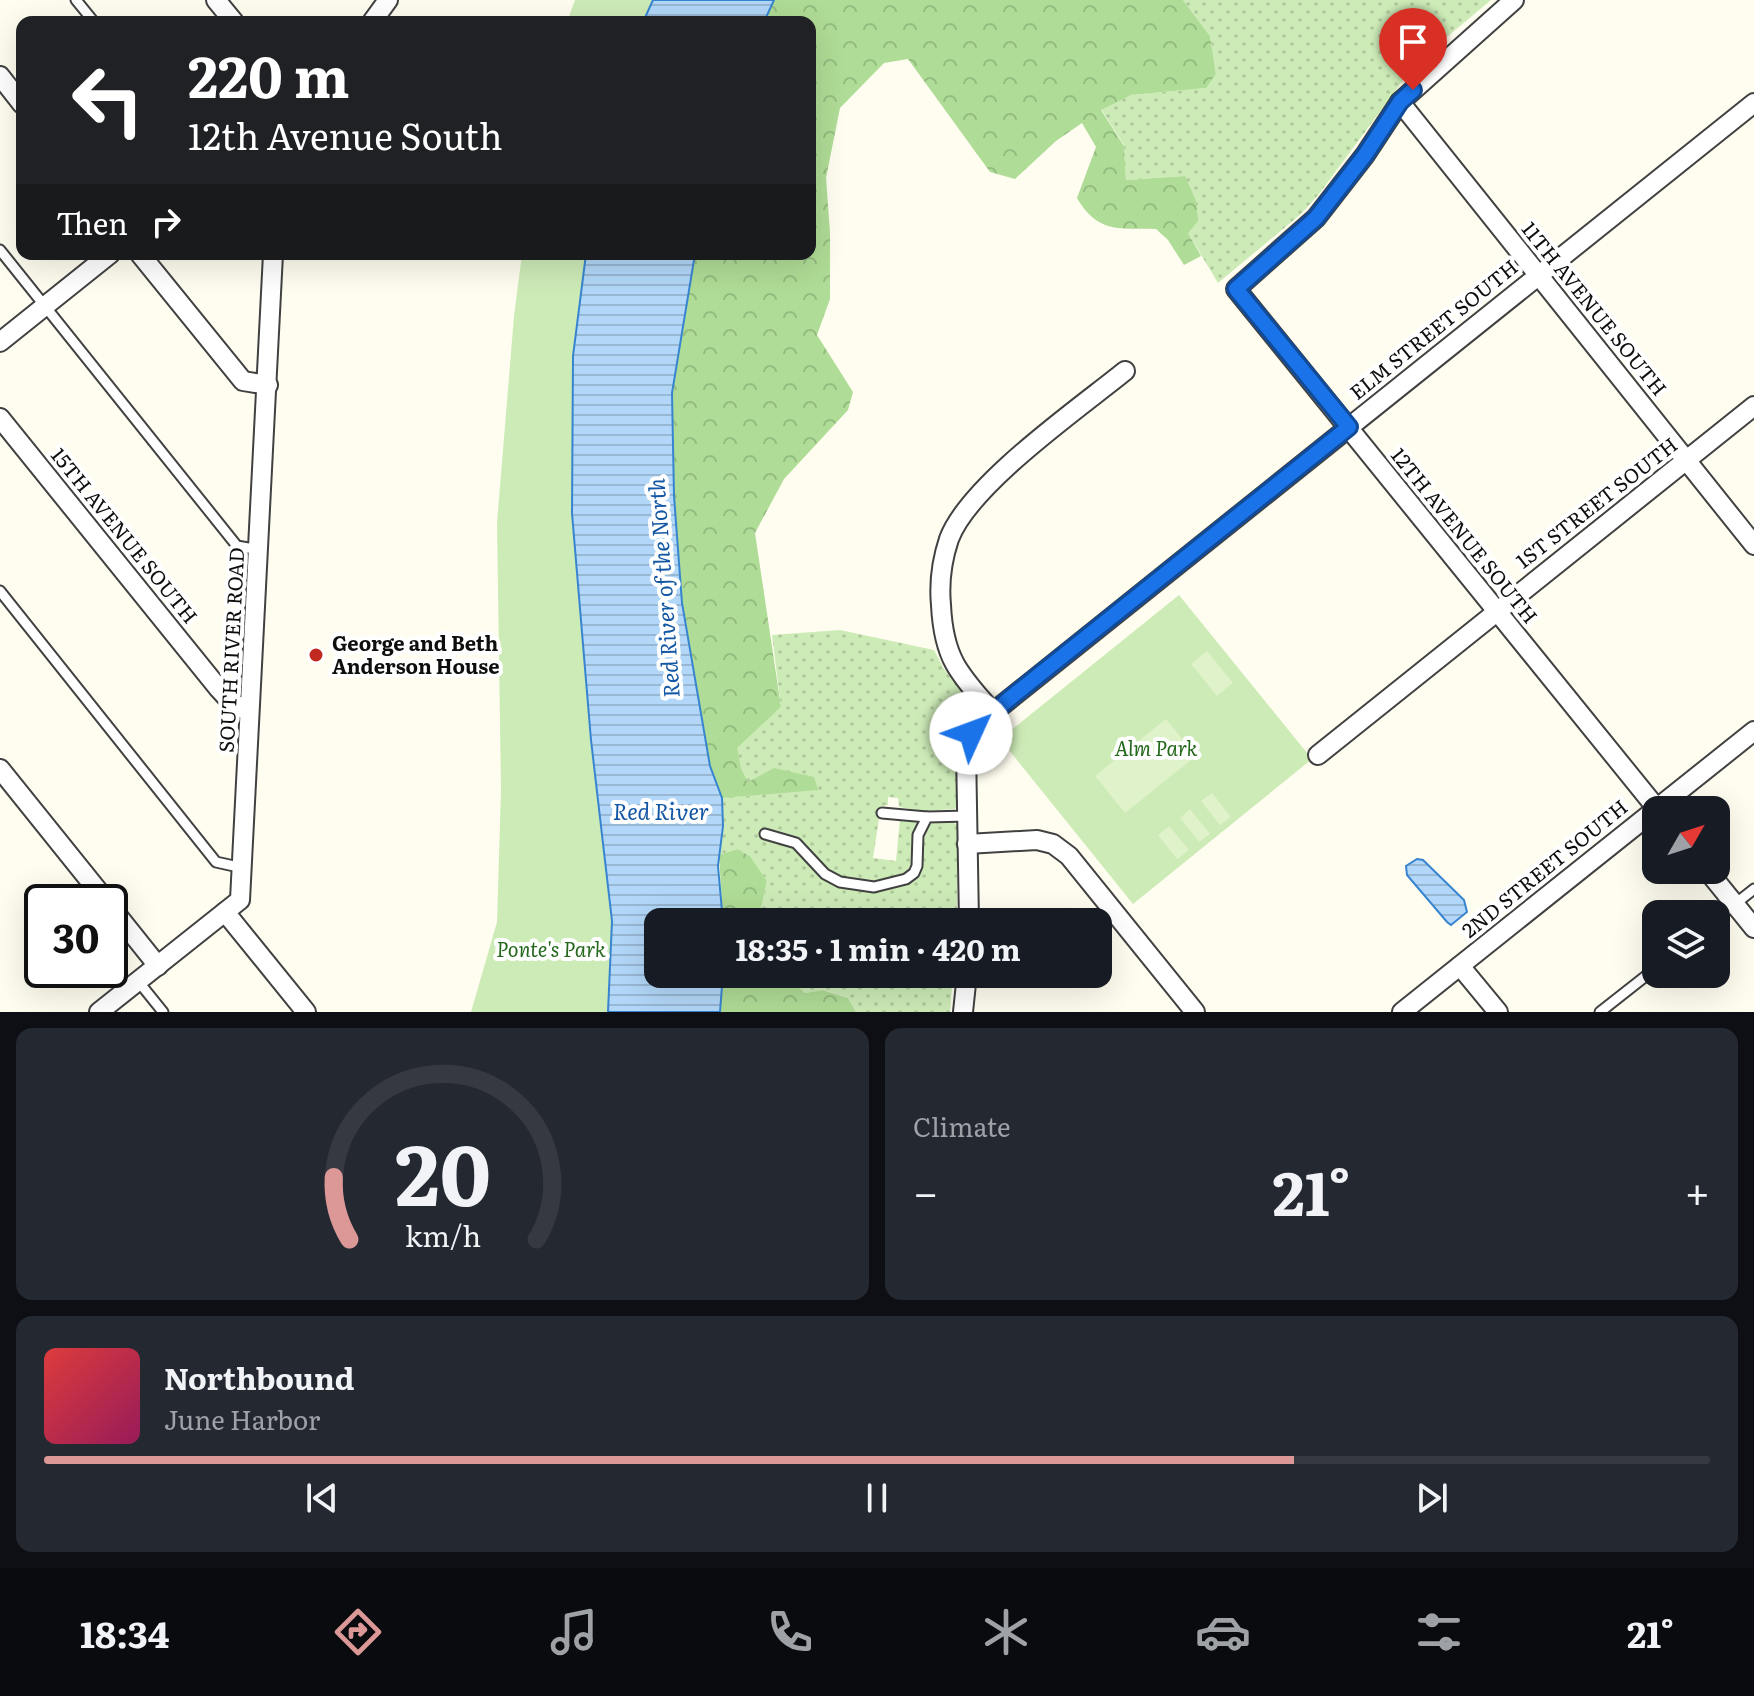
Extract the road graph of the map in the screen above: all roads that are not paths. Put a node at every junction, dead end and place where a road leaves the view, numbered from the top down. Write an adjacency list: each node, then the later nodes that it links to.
1 (76, 0): 4 (lane)
2 (216, 0): 5 (street)
3 (1514, 0): 8 (street)
4 (89, 16)
5 (229, 16)
6 (0, 76): 7 (street)
7 (16, 96)
8 (1400, 102): 14 (street, 11TH AVENUE SOUTH); 21 (street, 12TH AVENUE SOUTH)
9 (1754, 103): 14 (street, ELM STREET SOUTH)
10 (0, 250): 15 (lane)
11 (102, 260): 15 (street)
12 (145, 260): 18 (street)
13 (273, 260): 18 (street, SOUTH RIVER ROAD)
14 (1538, 275): 21 (street, ELM STREET SOUTH); 22 (street, 11TH AVENUE SOUTH)
15 (45, 306): 16 (street); 24 (lane)
16 (0, 342)
17 (1125, 371): 28 (street)
18 (268, 385): 24 (street, SOUTH RIVER ROAD)
19 (1754, 406): 22 (street, 1ST STREET SOUTH)
20 (0, 418): 27 (street, 15TH AVENUE SOUTH)
21 (1349, 427): 26 (street, 12TH AVENUE SOUTH); 28 (street, ELM STREET SOUTH)
22 (1687, 461): 23 (street, 11TH AVENUE SOUTH); 26 (street, 1ST STREET SOUTH)
23 (1754, 545)
24 (260, 550): 27 (street, SOUTH RIVER ROAD)
25 (0, 591): 40 (lane)
26 (1497, 611): 30 (street, 1ST STREET SOUTH); 32 (street, 12TH AVENUE SOUTH)
27 (249, 712): 40 (street, SOUTH RIVER ROAD)
28 (993, 713): 35 (street, ELM STREET SOUTH)
29 (1754, 731): 33 (street, 2ND STREET SOUTH)
30 (1318, 755)
31 (0, 769): 41 (street)
32 (1646, 796)
33 (1673, 796)
34 (882, 813): 36 (lane)
35 (968, 816): 36 (lane); 39 (street, ELM STREET SOUTH)
36 (927, 817): 38 (lane)
37 (1642, 821): 51 (street, 2ND STREET SOUTH)
38 (765, 834)
39 (967, 844): 45 (street, ELM STREET SOUTH); 59 (street)
40 (243, 868): 47 (street, SOUTH RIVER ROAD)
41 (92, 884)
42 (1719, 884): 44 (street)
43 (1754, 889): 44 (lane)
44 (1735, 904): 46 (lane); 48 (street)
45 (969, 908)
46 (1730, 908)
47 (225, 912): 50 (street); 57 (street)
48 (1754, 928)
49 (128, 929): 50 (street)
50 (158, 966): 53 (street)
51 (1460, 966): 60 (street, 2ND STREET SOUTH); 61 (street)
52 (1642, 979): 62 (lane)
53 (138, 981): 55 (street); 56 (lane)
54 (966, 988): 58 (street)
55 (99, 1012)
56 (163, 1012)
57 (306, 1012)
58 (963, 1012)
59 (1195, 1012)
60 (1402, 1012)
61 (1498, 1012)
62 (1600, 1012)

